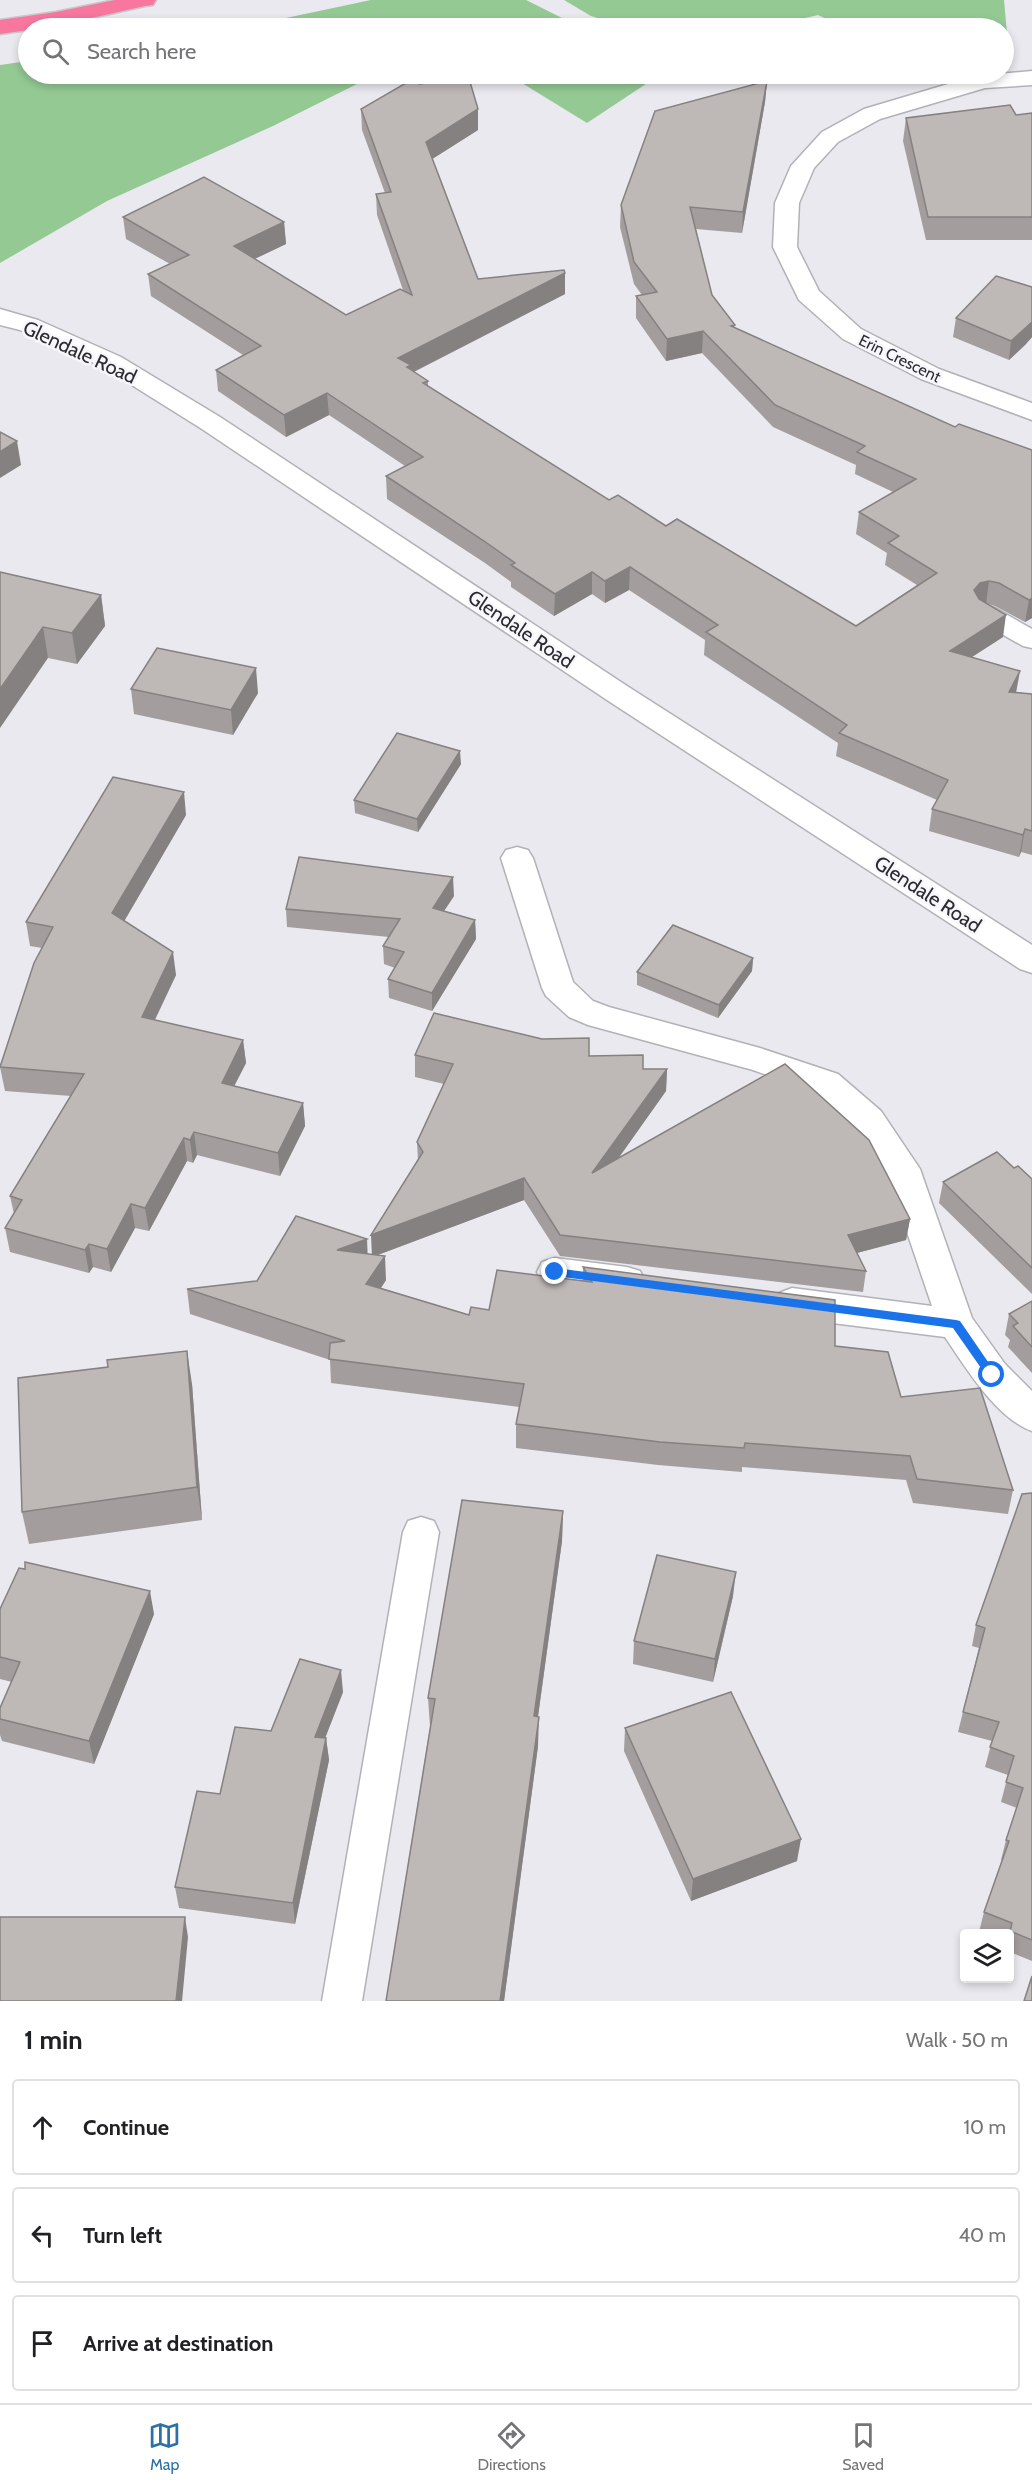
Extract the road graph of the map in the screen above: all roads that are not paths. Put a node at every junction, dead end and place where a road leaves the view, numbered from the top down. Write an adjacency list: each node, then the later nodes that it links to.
1 (145, 0): 2 (highway)
2 (61, 18)
3 (18, 24): 4 (highway)
4 (0, 27)
5 (1032, 78): 6 (street, Erin Crescent)
6 (1014, 79)
7 (973, 84): 9 (street, Erin Crescent)
8 (0, 317): 13 (street, Glendale Road)
9 (1032, 412)
10 (986, 614): 11 (lane)
11 (1032, 640)
12 (517, 858): 17 (street)
13 (1032, 961)
14 (555, 1272): 15 (street)
15 (662, 1286)
16 (756, 1298): 17 (street)
17 (956, 1324): 18 (street)
18 (1032, 1415)
19 (421, 1532): 20 (lane)
20 (342, 2001)

